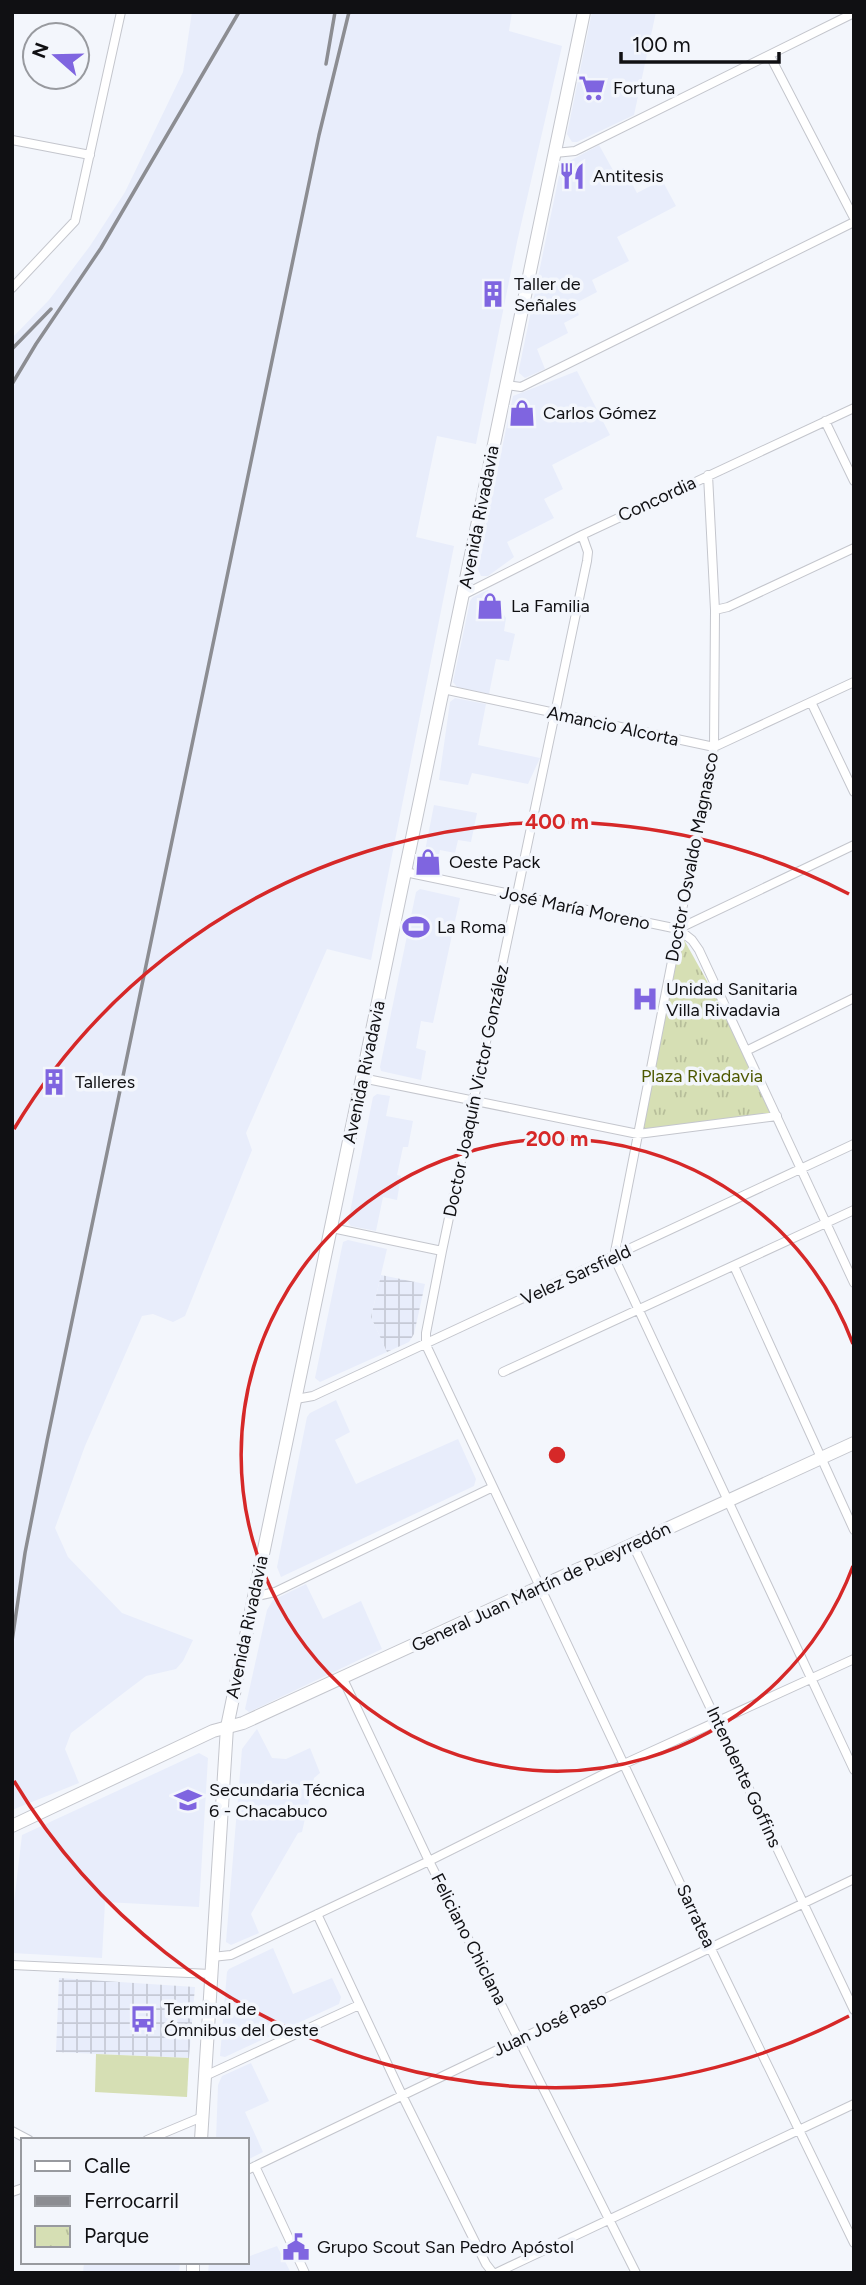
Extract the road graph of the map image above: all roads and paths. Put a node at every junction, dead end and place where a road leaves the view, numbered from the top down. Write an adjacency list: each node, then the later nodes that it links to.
1 (121, 12): 9 (street)
2 (584, 12): 8 (main road, Avenida Rivadavia)
3 (831, 12): 5 (street)
4 (854, 13): 5 (street)
5 (836, 22): 6 (street)
6 (770, 56): 8 (street); 10 (street)
7 (12, 140): 9 (street)
8 (555, 153): 12 (main road, Avenida Rivadavia)
9 (90, 155): 11 (street)
10 (854, 220): 12 (street)
11 (12, 288)
12 (506, 385): 19 (main road, Avenida Rivadavia)
13 (854, 408): 14 (street, Concordia)
14 (825, 422): 15 (street, Concordia); 16 (street)
15 (708, 475): 17 (street, Concordia); 20 (street, Doctor Osvaldo Magnasco)
16 (854, 481)
17 (582, 535): 19 (street, Concordia); 24 (street, Doctor Joaquín Victor González)
18 (854, 548): 20 (street)
19 (463, 595): 22 (main road, Avenida Rivadavia)
20 (715, 610): 25 (street, Doctor Osvaldo Magnasco)
21 (854, 682): 23 (street)
22 (443, 689): 24 (street, Amancio Alcorta); 28 (main road, Avenida Rivadavia)
23 (811, 702): 25 (street); 26 (street)
24 (554, 713): 25 (street, Amancio Alcorta); 29 (street, Doctor Joaquín Victor González)
25 (714, 747): 30 (street, Doctor Osvaldo Magnasco)
26 (854, 792)
27 (854, 845): 30 (street)
28 (405, 872): 29 (street, José María Moreno); 33 (main road, Avenida Rivadavia)
29 (516, 896): 30 (street, José María Moreno); 34 (street, Doctor Joaquín Victor González)
30 (678, 929): 32 (street); 36 (street, Doctor Osvaldo Magnasco)
31 (854, 998): 32 (street)
32 (746, 1051): 35 (street)
33 (362, 1078): 34 (street); 41 (main road, Avenida Rivadavia)
34 (475, 1101): 36 (street); 42 (street, Doctor Joaquín Victor González)
35 (777, 1116): 36 (street); 38 (street)
36 (638, 1134): 43 (street, Doctor Osvaldo Magnasco)
37 (854, 1144): 38 (street, Velez Sarsfield)
38 (802, 1168): 40 (street); 43 (street, Velez Sarsfield)
39 (854, 1210): 40 (street)
40 (826, 1223): 44 (street); 45 (street)
41 (332, 1228): 42 (street); 49 (main road, Avenida Rivadavia)
42 (442, 1251): 47 (street, Doctor Joaquín Victor González)
43 (614, 1257): 46 (street); 47 (street, Velez Sarsfield)
44 (734, 1266): 46 (street); 51 (street)
45 (854, 1283)
46 (640, 1310): 48 (street); 53 (street)
47 (426, 1345): 49 (street, Velez Sarsfield); 52 (street)
48 (503, 1372)
49 (296, 1399): 57 (main road, Avenida Rivadavia)
50 (854, 1443): 51 (main road, General Juan Martín de Pueyrredón)
51 (820, 1458): 53 (main road, General Juan Martín de Pueyrredón); 54 (street)
52 (493, 1487): 56 (street); 57 (street)
53 (727, 1502): 55 (main road, General Juan Martín de Pueyrredón); 60 (street)
54 (854, 1530)
55 (633, 1545): 56 (main road, General Juan Martín de Pueyrredón); 61 (street, Intendente Goffins)
56 (540, 1587): 59 (main road, General Juan Martín de Pueyrredón); 63 (street, Sarratea)
57 (253, 1597): 62 (main road, Avenida Rivadavia)
58 (854, 1659): 60 (street)
59 (343, 1679): 62 (main road, General Juan Martín de Pueyrredón); 66 (street, Feliciano Chiclana)
60 (810, 1679): 61 (street); 64 (street)
61 (718, 1720): 63 (street); 68 (street, Intendente Goffins)
62 (227, 1727): 65 (main road, General Juan Martín de Pueyrredón); 71 (main road, Avenida Rivadavia)
63 (624, 1764): 66 (street); 70 (street, Sarratea)
64 (854, 1770)
65 (12, 1826)
66 (429, 1861): 69 (street); 76 (street, Feliciano Chiclana)
67 (854, 1880): 68 (street, Juan José Paso)
68 (803, 1903): 70 (street, Juan José Paso); 75 (street, Intendente Goffins)
69 (317, 1914): 71 (street); 74 (street)
70 (710, 1947): 76 (street, Juan José Paso); 81 (street, Sarratea)
71 (212, 1957): 73 (main road, Avenida Rivadavia)
72 (12, 1965): 73 (street)
73 (211, 1974): 77 (main road, Avenida Rivadavia)
74 (359, 2005): 77 (street); 78 (street)
75 (854, 2010)
76 (520, 2039): 78 (street, Juan José Paso); 85 (street, Feliciano Chiclana)
77 (205, 2076): 80 (main road, Avenida Rivadavia)
78 (402, 2095): 84 (street, Juan José Paso); 88 (street)
79 (854, 2104): 81 (street)
80 (202, 2117): 82 (street); 83 (main road, Avenida Rivadavia)
81 (798, 2130): 85 (street); 86 (street, Sarratea)
82 (151, 2138)
83 (201, 2138)
84 (251, 2168): 87 (street)
85 (610, 2220): 88 (street); 89 (street, Feliciano Chiclana)
86 (854, 2243)
87 (305, 2273)
88 (495, 2273)
89 (636, 2273)

